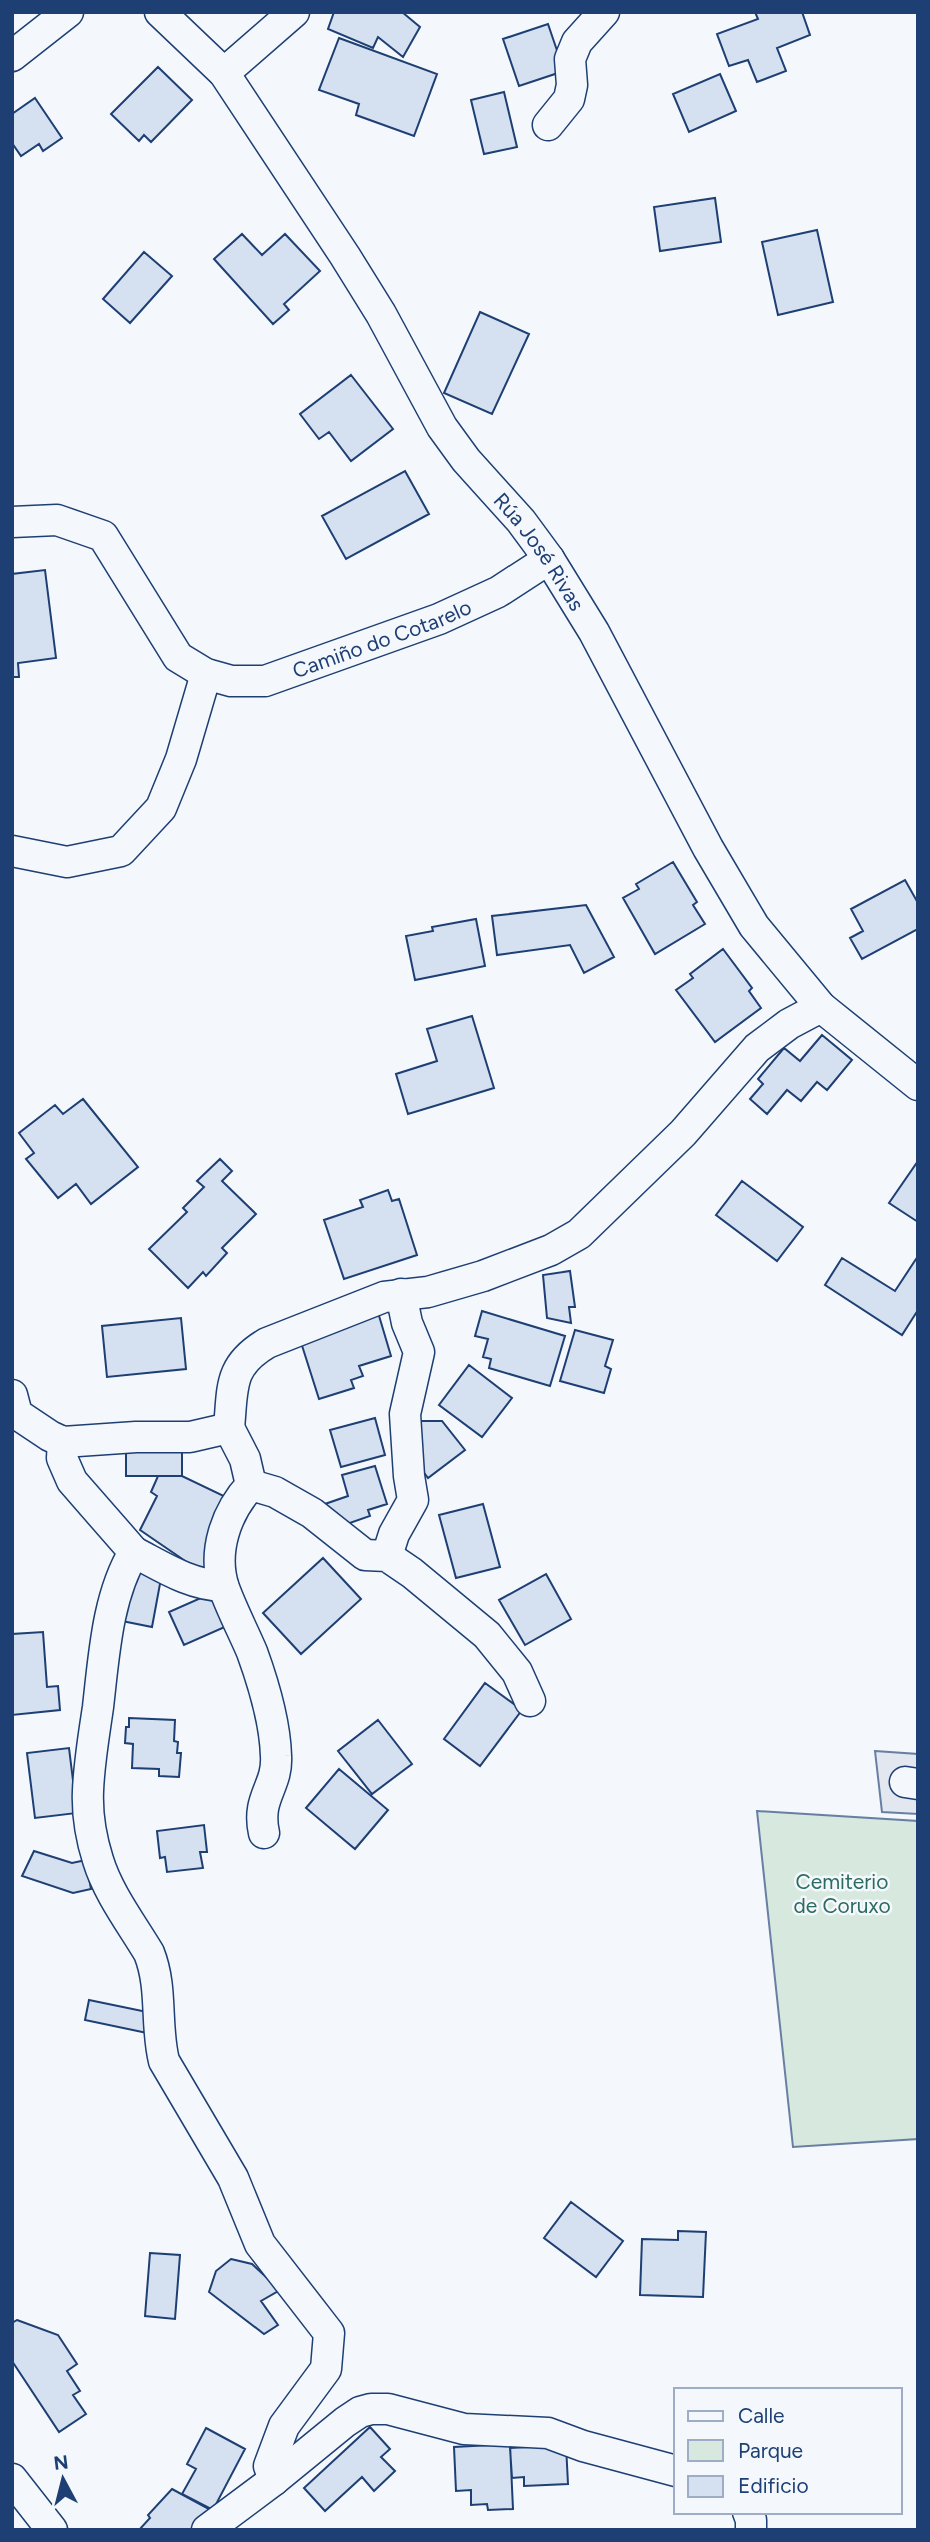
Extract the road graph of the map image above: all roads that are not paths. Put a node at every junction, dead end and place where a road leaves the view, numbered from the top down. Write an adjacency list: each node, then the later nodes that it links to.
1 (68, 12): 5 (street)
2 (160, 12): 6 (street, Rúa José Rivas)
3 (294, 12): 6 (street)
4 (604, 12): 7 (street)
5 (12, 56)
6 (224, 73): 9 (street, Rúa José Rivas)
7 (548, 125)
8 (12, 522): 10 (street, Camiño do Cotarelo)
9 (549, 559): 10 (street, Camiño do Cotarelo); 12 (street, Rúa José Rivas)
10 (206, 674): 11 (street)
11 (12, 851)
12 (821, 1007): 13 (street, Rúa José Rivas); 14 (street)
13 (918, 1085)
14 (401, 1294): 16 (street); 20 (street)
15 (14, 1409): 17 (street)
16 (229, 1428): 17 (street); 18 (street)
17 (63, 1442): 19 (street)
18 (251, 1485): 20 (street); 21 (street)
19 (134, 1552): 21 (street); 26 (street)
20 (387, 1556): 22 (street)
21 (223, 1586): 23 (street)
22 (530, 1700)
23 (264, 1833)
24 (674, 2470): 26 (street)
25 (12, 2479): 27 (street)
26 (274, 2480): 28 (street)
27 (52, 2530)
28 (207, 2530)

